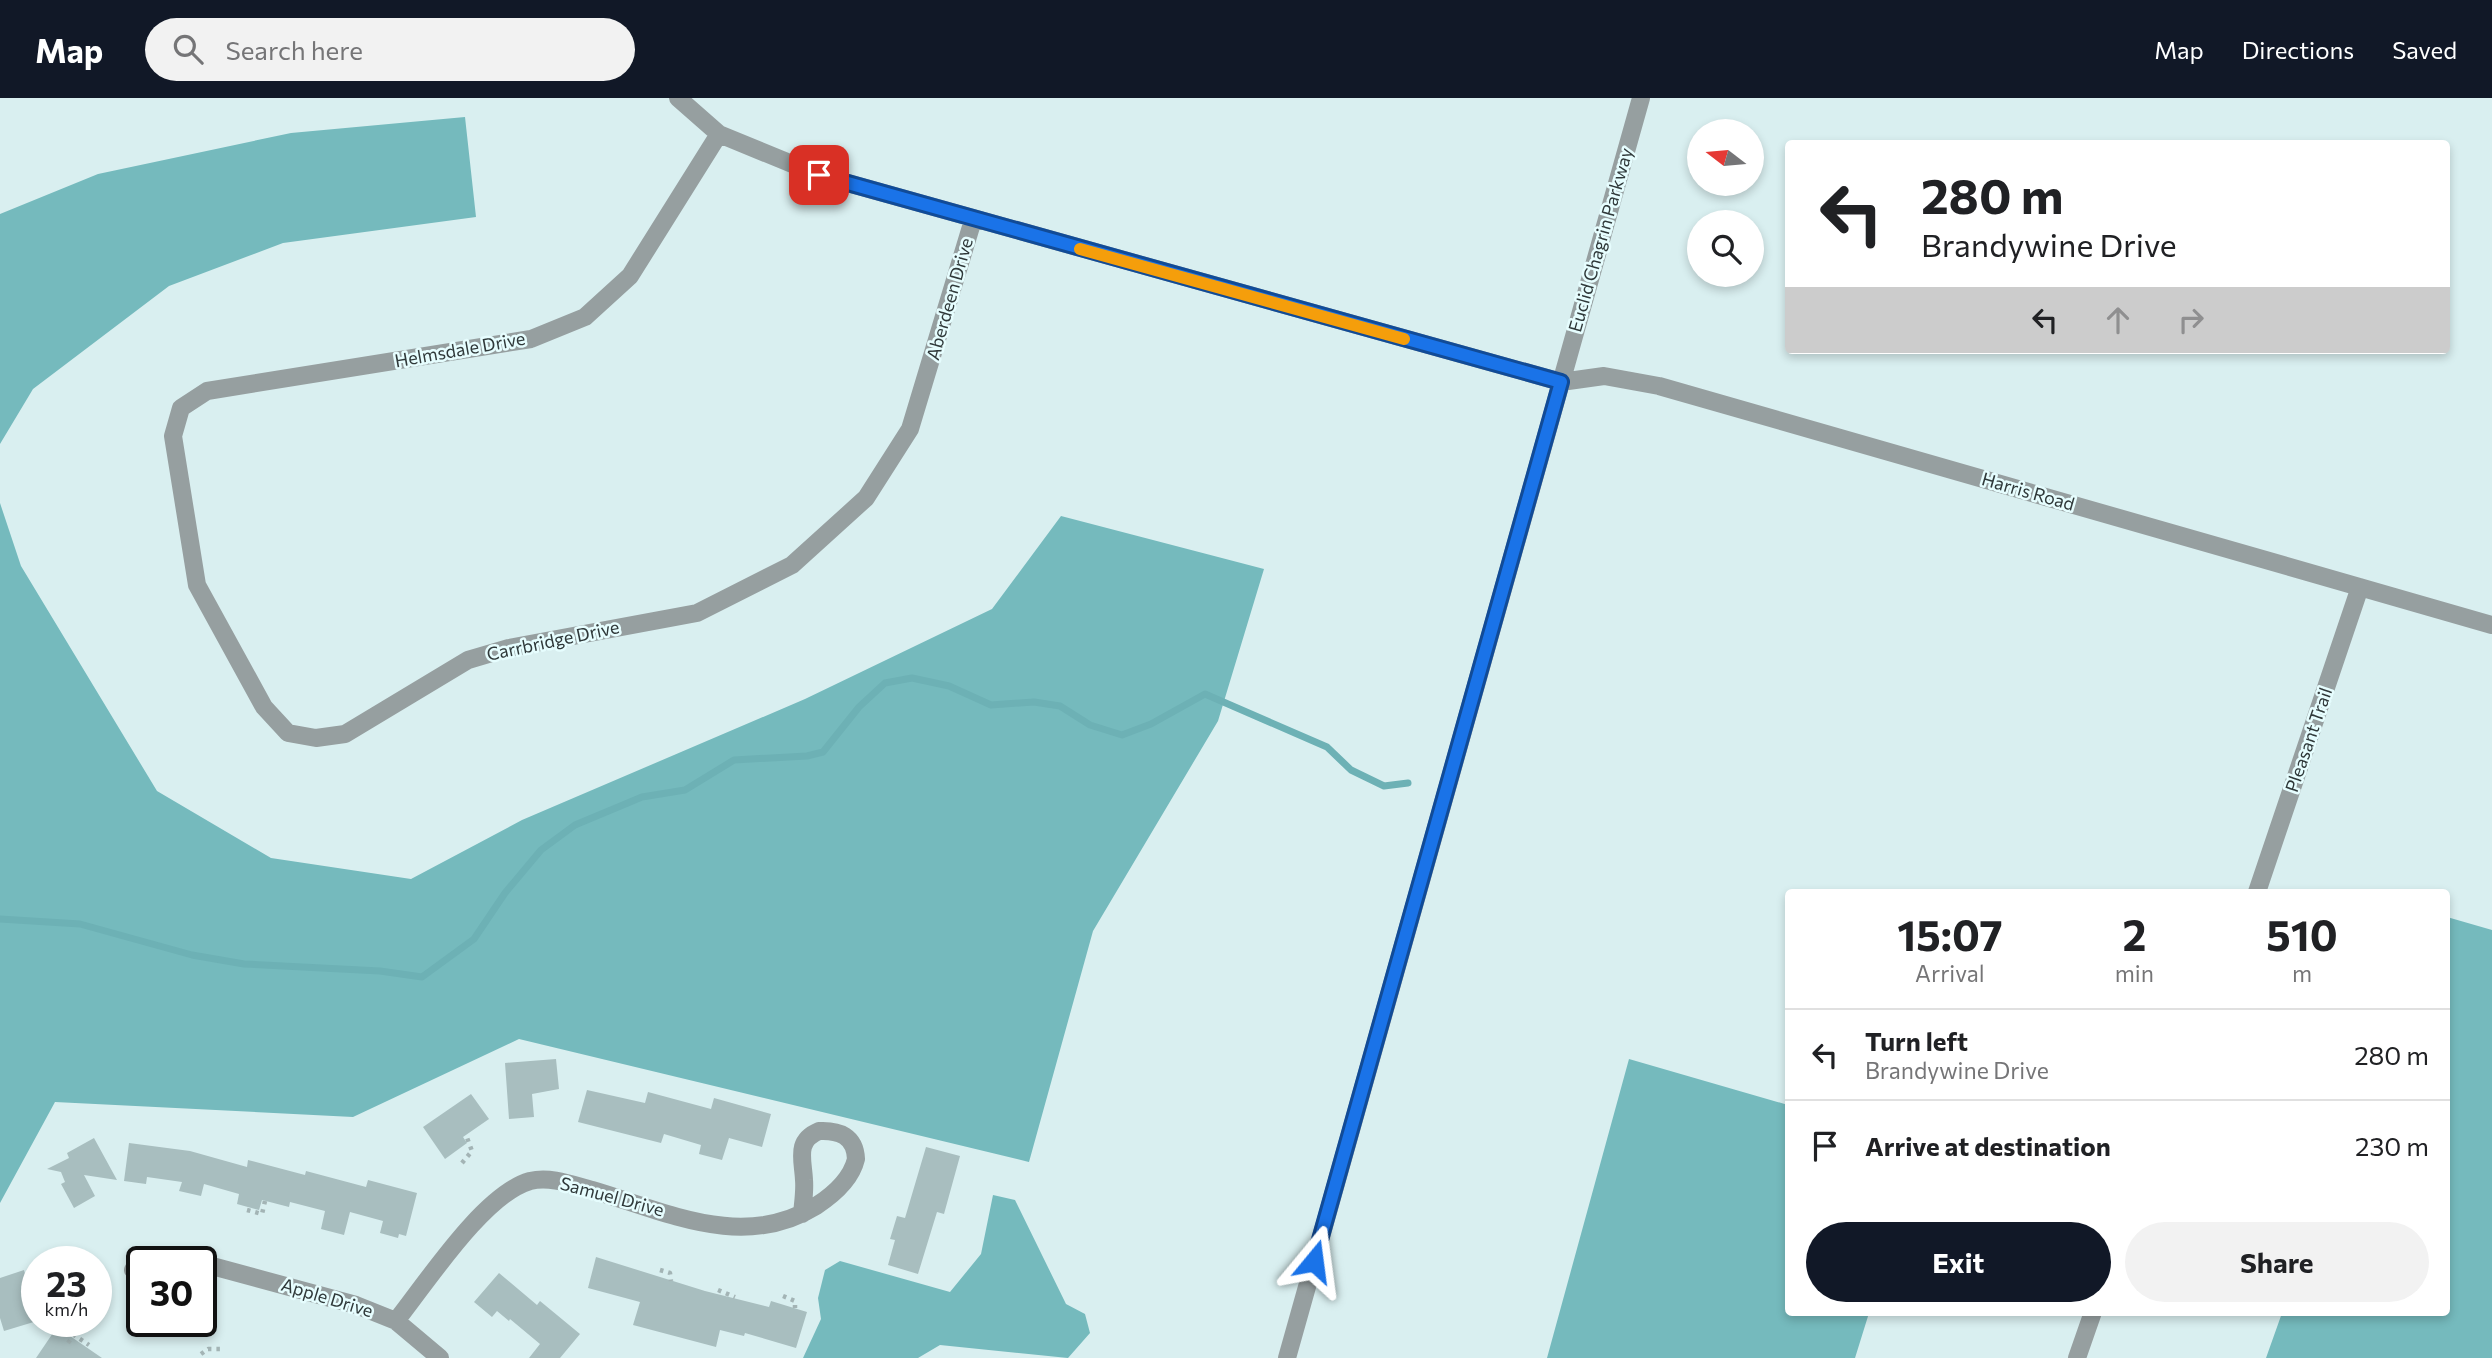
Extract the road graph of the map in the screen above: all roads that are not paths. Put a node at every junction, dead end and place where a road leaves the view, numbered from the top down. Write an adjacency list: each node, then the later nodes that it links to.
1 (678, 98): 3 (street)
2 (1641, 98): 6 (street, Euclid Chagrin Parkway)
3 (719, 134): 4 (street); 7 (street, Helmsdale Drive)
4 (973, 220): 5 (street, Aberdeen Drive); 6 (street)
5 (927, 379): 7 (street, Carrbridge Drive)
6 (1561, 382): 8 (street, Harris Road); 16 (street, Euclid Chagrin Parkway)
7 (173, 436)
8 (2360, 587): 9 (street, Harris Road); 10 (street, Pleasant Trail)
9 (2492, 625)
10 (2258, 889)
11 (802, 1214): 11 (street, Samuel Drive); 14 (street, Samuel Drive)
12 (217, 1267): 14 (street, Apple Drive)
13 (2092, 1316): 17 (street)
14 (396, 1321): 15 (street, Apple Drive)
15 (440, 1358)
16 (1287, 1358)
17 (2077, 1358)

